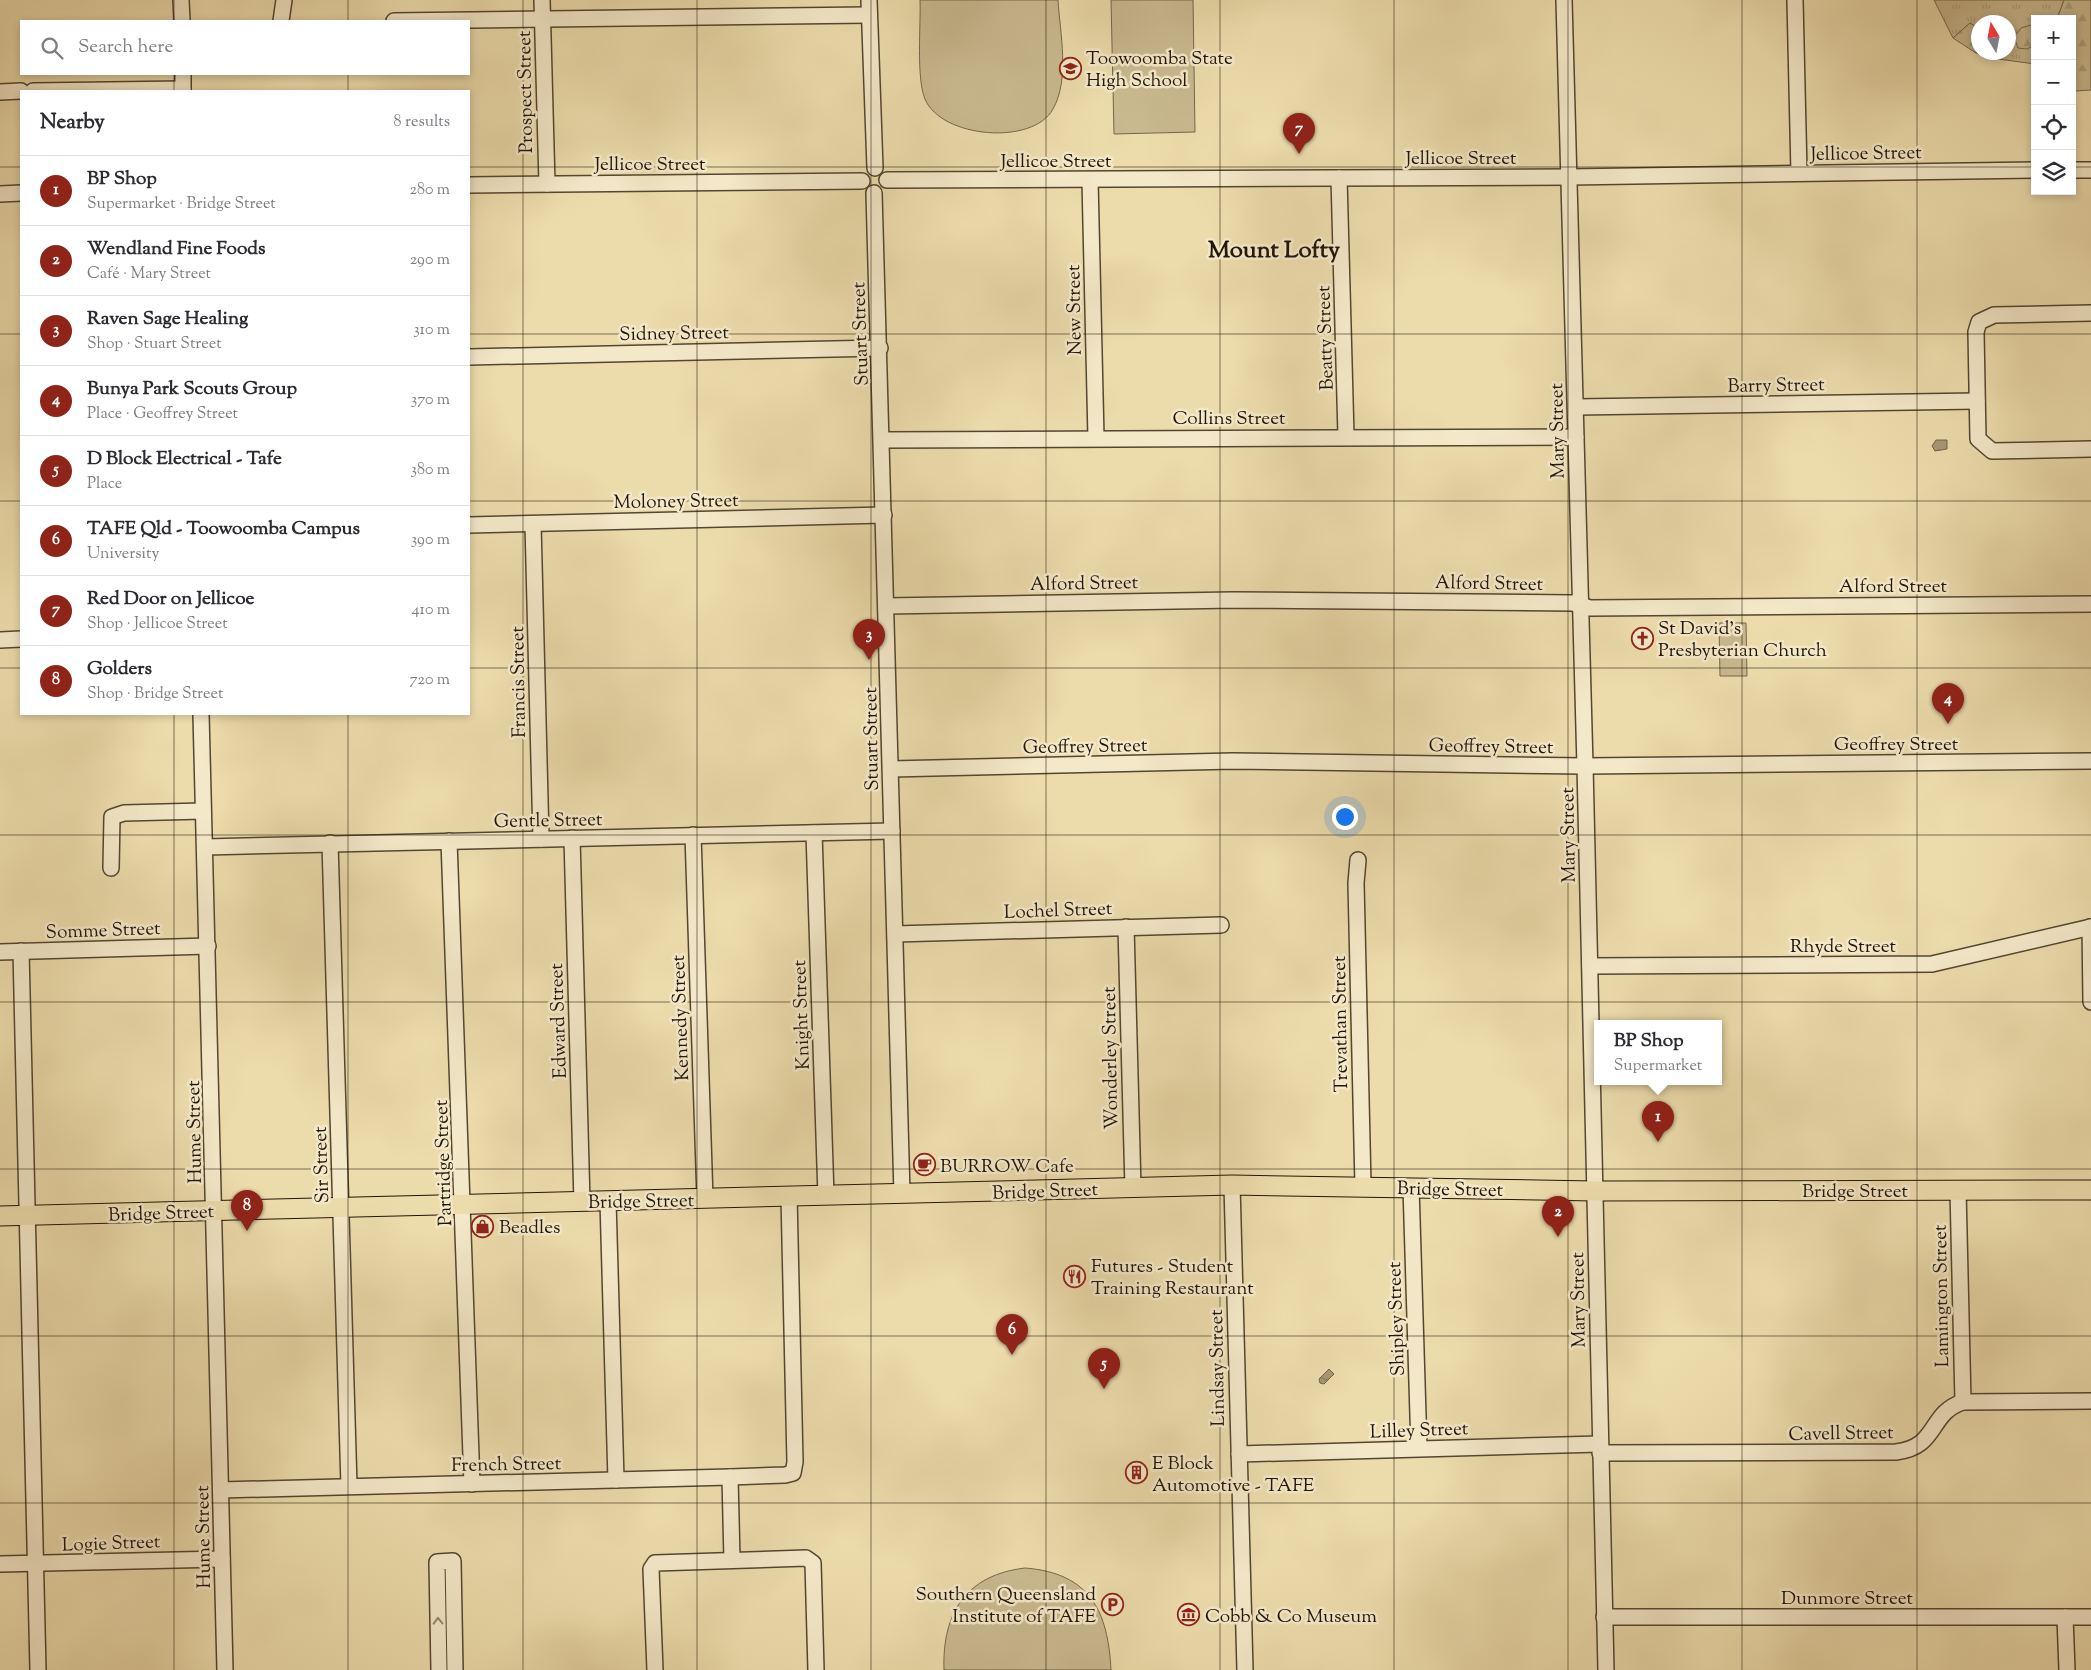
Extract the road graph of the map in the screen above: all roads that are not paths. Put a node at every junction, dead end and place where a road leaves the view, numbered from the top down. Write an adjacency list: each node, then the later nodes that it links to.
1 (181, 0): 8 (street)
2 (284, 0): 9 (street)
3 (542, 0): 7 (street, Prospect Street)
4 (1564, 0): 20 (street, Mary Street)
5 (1795, 0): 19 (street)
6 (869, 7): 7 (street); 15 (street)
7 (543, 19): 10 (street); 25 (street, Prospect Street)
8 (182, 20)
9 (281, 20)
10 (468, 20)
11 (183, 85): 12 (street)
12 (58, 90)
13 (0, 92): 14 (street)
14 (20, 92)
15 (875, 168): 22 (street); 24 (street)
16 (2031, 170): 19 (street, Jellicoe Street)
17 (2076, 170): 18 (street)
18 (2091, 170)
19 (1799, 173): 20 (street, Jellicoe Street)
20 (1569, 177): 21 (street, Jellicoe Street); 34 (street, Mary Street)
21 (1340, 178): 23 (street, Jellicoe Street); 35 (street, Beatty Street)
22 (887, 180): 23 (street, Jellicoe Street); 28 (street)
23 (1090, 180): 37 (street, New Street)
24 (862, 181): 25 (street, Jellicoe Street); 28 (street)
25 (547, 184): 26 (street, Jellicoe Street)
26 (470, 185)
27 (20, 193): 29 (street)
28 (874, 193): 31 (street, Stuart Street)
29 (0, 194)
30 (2091, 313): 33 (street)
31 (880, 348): 32 (street, Sidney Street); 38 (street, Stuart Street)
32 (470, 357)
33 (1977, 401): 34 (street, Barry Street); 39 (street)
34 (1576, 407): 36 (street, Mary Street)
35 (1346, 436): 36 (street, Collins Street); 37 (street, Collins Street)
36 (1576, 437): 44 (street, Mary Street)
37 (1096, 438): 38 (street, Collins Street)
38 (882, 440): 40 (street, Stuart Street)
39 (2091, 449)
40 (884, 515): 41 (street, Moloney Street); 45 (street, Stuart Street)
41 (533, 524): 42 (street, Moloney Street); 57 (street, Francis Street)
42 (470, 526)
43 (2091, 604): 44 (street, Alford Street)
44 (1580, 605): 45 (street, Alford Street); 50 (street, Mary Street)
45 (887, 606): 51 (street, Stuart Street)
46 (20, 639): 47 (street)
47 (0, 640)
48 (200, 715): 52 (street, Hume Street)
49 (2091, 762): 50 (street, Geoffrey Street)
50 (1585, 766): 51 (street, Geoffrey Street); 70 (street, Mary Street)
51 (891, 769): 53 (street, Stuart Street)
52 (203, 811): 60 (street, Hume Street); 62 (street)
53 (892, 831): 54 (street, Gentle Street); 66 (street, Stuart Street)
54 (814, 833): 55 (street, Gentle Street); 81 (street, Knight Street)
55 (693, 836): 56 (street, Gentle Street); 82 (street, Kennedy Street)
56 (572, 838): 57 (street, Gentle Street); 84 (street, Edward Street)
57 (541, 839): 58 (street, Gentle Street)
58 (450, 841): 59 (street, Gentle Street); 85 (street, Partridge Street)
59 (330, 843): 60 (street, Gentle Street); 86 (street, Sir Street)
60 (205, 847): 67 (street, Hume Street)
61 (1358, 860): 73 (street, Trevathan Street)
62 (112, 868)
63 (1221, 925): 64 (street, Lochel Street)
64 (1126, 927): 66 (street, Lochel Street); 74 (street, Wonderley Street)
65 (2090, 927): 70 (street, Rhyde Street); 71 (street)
66 (896, 934): 79 (street, Stuart Street)
67 (208, 946): 68 (street, Somme Street); 87 (street, Hume Street)
68 (21, 951): 69 (street, Somme Street); 89 (street)
69 (0, 952)
70 (1590, 966): 78 (street, Mary Street)
71 (2091, 1002)
72 (1232, 1185): 73 (main road, Bridge Street); 74 (main road, Bridge Street); 94 (street, Lindsay Street)
73 (1363, 1186): 75 (main road, Bridge Street)
74 (1132, 1188): 79 (main road, Bridge Street)
75 (1411, 1188): 78 (main road, Bridge Street); 92 (street, Shipley Street)
76 (1958, 1190): 77 (main road, Bridge Street); 78 (main road, Bridge Street); 91 (street, Lamington Street)
77 (2091, 1190)
78 (1594, 1191): 93 (street, Mary Street)
79 (902, 1194): 81 (main road, Bridge Street)
80 (789, 1196): 81 (main road, Bridge Street); 82 (main road, Bridge Street); 95 (street, French Street)
81 (826, 1196)
82 (705, 1199): 83 (main road, Bridge Street)
83 (608, 1201): 84 (main road, Bridge Street); 96 (street)
84 (582, 1202): 85 (main road, Bridge Street)
85 (464, 1204): 86 (main road, Bridge Street); 97 (street, Partridge Street)
86 (342, 1207): 87 (main road, Bridge Street); 98 (street, Sir Street)
87 (215, 1211): 89 (main road, Bridge Street); 99 (street, Hume Street)
88 (0, 1216): 89 (main road, Bridge Street)
89 (28, 1216): 103 (street)
90 (2091, 1401): 91 (street, Cavell Street)
91 (1963, 1402): 93 (street, Cavell Street)
92 (1419, 1448): 93 (street, Lilley Street); 94 (street, Lilley Street)
93 (1600, 1448): 104 (street, Mary Street)
94 (1238, 1454): 113 (street, Lindsay Street)
95 (730, 1477): 96 (street, French Street); 101 (street)
96 (616, 1480): 97 (street, French Street)
97 (472, 1484): 98 (street, French Street)
98 (349, 1486): 99 (street, French Street)
99 (221, 1490): 100 (street, Hume Street)
100 (222, 1559): 103 (street, Logie Street); 108 (street, Hume Street)
101 (732, 1560): 111 (street); 112 (street)
102 (0, 1564): 103 (street, Logie Street)
103 (36, 1564): 107 (street)
104 (1604, 1617): 105 (street, Dunmore Street); 114 (street, Mary Street)
105 (2064, 1617): 106 (street, Dunmore Street); 115 (street)
106 (2091, 1617)
107 (38, 1670)
108 (225, 1670)
109 (439, 1670): 110 (street, one-way to 110)
110 (455, 1670)
111 (655, 1670)
112 (816, 1670)
113 (1245, 1670)
114 (1606, 1670)
115 (2067, 1670)

